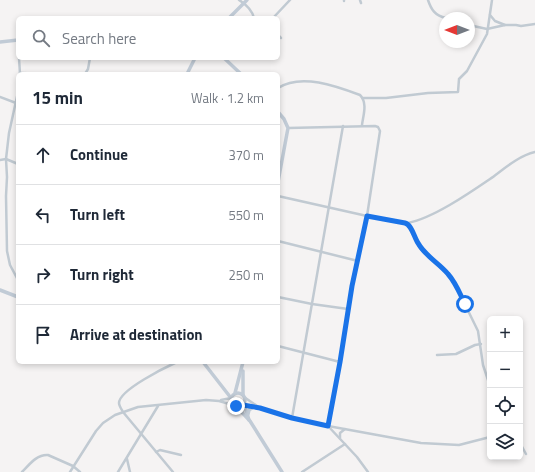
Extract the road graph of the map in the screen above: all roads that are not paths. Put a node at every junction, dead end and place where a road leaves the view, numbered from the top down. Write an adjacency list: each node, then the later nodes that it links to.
1 (239, 0): 5 (street)
2 (290, 0): 9 (street)
3 (428, 0): 10 (street)
4 (492, 0): 6 (street)
5 (246, 2): 7 (street); 8 (street)
6 (490, 14): 12 (street); 14 (street)
7 (231, 16)
8 (253, 16)
9 (275, 16)
10 (439, 16)
11 (535, 24): 12 (street)
12 (505, 25): 14 (street)
13 (475, 27): 14 (street)
14 (488, 30): 27 (street)
15 (16, 40): 16 (street)
16 (0, 42)
17 (19, 60): 21 (street)
18 (90, 60): 22 (street)
19 (194, 60): 23 (street)
20 (226, 60): 24 (street)
21 (20, 72)
22 (86, 72)
23 (188, 72)
24 (240, 72)
25 (280, 87): 27 (street)
26 (0, 97): 28 (street)
27 (362, 98): 30 (street)
28 (16, 103): 34 (street)
29 (280, 114): 32 (street)
30 (362, 125): 31 (street); 40 (street)
31 (343, 126): 32 (street); 39 (street)
32 (288, 128): 37 (street)
33 (535, 152): 41 (street)
34 (6, 159): 35 (street); 36 (street); 45 (street)
35 (0, 160)
36 (16, 163)
37 (280, 170)
38 (280, 196): 39 (street)
39 (329, 208): 40 (street); 43 (street)
40 (367, 216): 41 (street); 44 (street)
41 (407, 223): 51 (street)
42 (280, 242): 43 (street)
43 (321, 252): 44 (street); 49 (street)
44 (358, 261): 50 (street)
45 (16, 276)
46 (0, 290): 47 (street)
47 (16, 296)
48 (280, 297): 49 (street)
49 (312, 304): 50 (street); 53 (street)
50 (348, 309): 55 (street)
51 (481, 344): 54 (street); 59 (street)
52 (280, 347): 53 (street)
53 (303, 353): 55 (street); 70 (street)
54 (437, 355)
55 (340, 362): 72 (street)
56 (173, 364): 68 (street)
57 (205, 364): 60 (street)
58 (243, 364): 60 (street); 61 (street)
59 (487, 377)
60 (233, 396): 61 (street); 62 (street); 65 (street)
61 (243, 396): 63 (street); 67 (street)
62 (219, 401): 64 (street); 65 (street)
63 (243, 405): 65 (street); 66 (street); 69 (street)
64 (158, 406): 68 (street); 74 (street)
65 (234, 406): 71 (street)
66 (253, 407): 67 (street); 69 (street)
67 (260, 408): 70 (street)
68 (123, 412): 74 (street); 83 (street)
69 (248, 416): 71 (street)
70 (292, 418): 72 (street)
71 (250, 421): 90 (street)
72 (328, 426): 73 (street); 75 (street)
73 (345, 430): 75 (street); 76 (street)
74 (141, 434): 79 (street); 82 (street)
75 (340, 438): 77 (street)
76 (487, 438)
77 (345, 444): 91 (street); 92 (street)
78 (523, 448): 80 (street)
79 (156, 452): 81 (street); 89 (street)
80 (526, 454)
81 (180, 455)
82 (127, 458): 87 (street); 88 (street)
83 (73, 466): 84 (street); 85 (street); 86 (street)
84 (22, 472)
85 (70, 472)
86 (80, 472)
87 (118, 472)
88 (130, 472)
89 (173, 472)
90 (282, 472)
91 (302, 472)
92 (368, 472)

